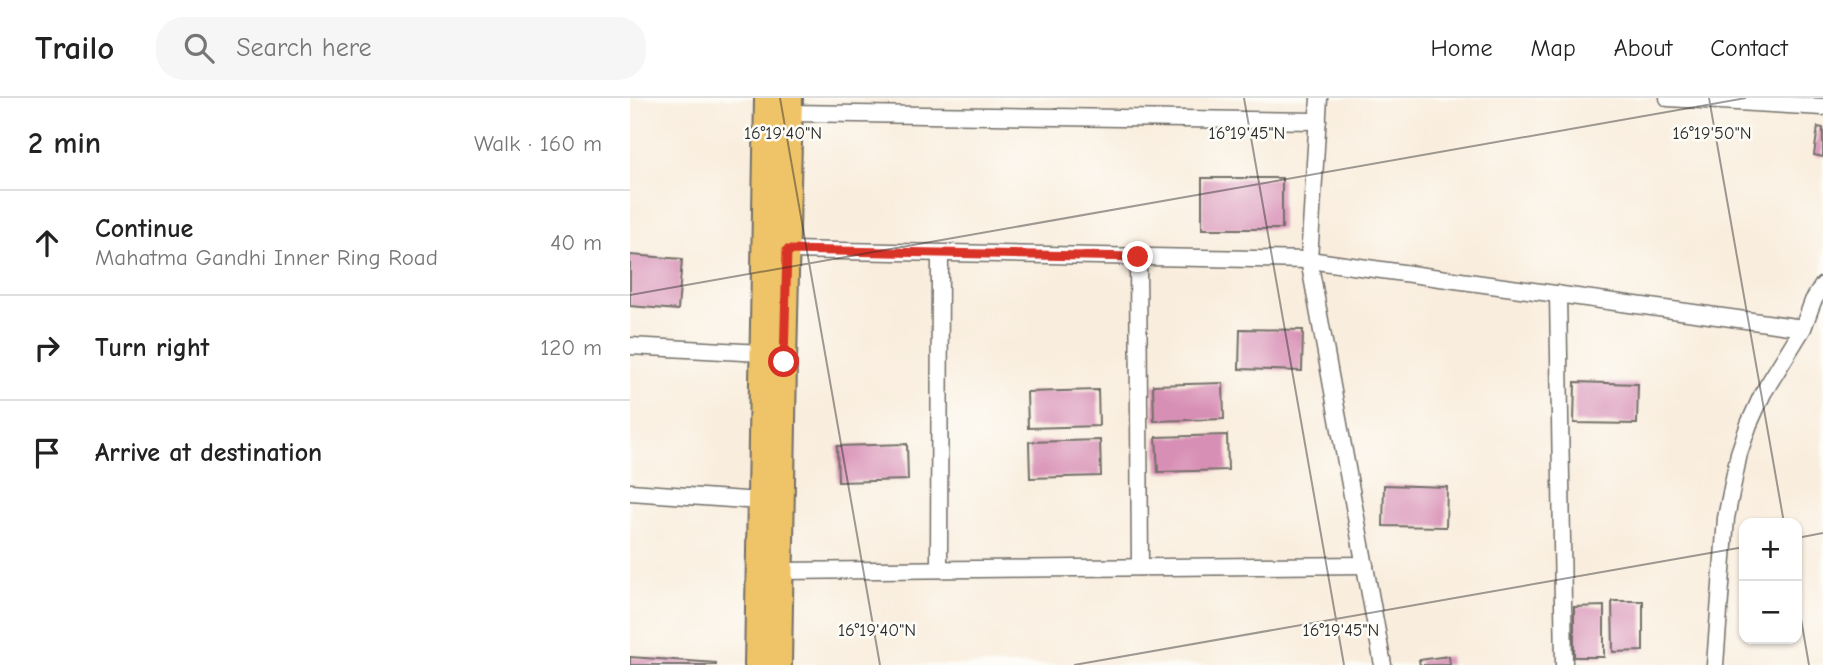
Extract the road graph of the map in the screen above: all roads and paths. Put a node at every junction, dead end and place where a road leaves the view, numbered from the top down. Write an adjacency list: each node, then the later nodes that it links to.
1 (767, 98): 15 (main road)
2 (1319, 98): 6 (street)
3 (1668, 98): 5 (street)
4 (790, 106): 6 (street); 7 (main road)
5 (1823, 107)
6 (1318, 121): 10 (street)
7 (787, 250): 8 (street); 21 (main road)
8 (940, 253): 9 (street); 20 (street)
9 (1138, 257): 10 (street); 19 (street)
10 (1309, 260): 12 (street); 18 (street)
11 (1823, 285): 13 (street)
12 (1558, 294): 13 (street); 25 (street)
13 (1803, 328): 26 (street)
14 (630, 345): 15 (street)
15 (762, 353): 17 (main road)
16 (630, 492): 17 (street)
17 (760, 501): 22 (main road)
18 (1365, 565): 19 (street); 24 (street)
19 (1140, 567): 20 (street)
20 (939, 569): 21 (street)
21 (780, 571): 23 (main road)
22 (757, 665)
23 (779, 665)
24 (1383, 665)
25 (1564, 665)
26 (1715, 665)

